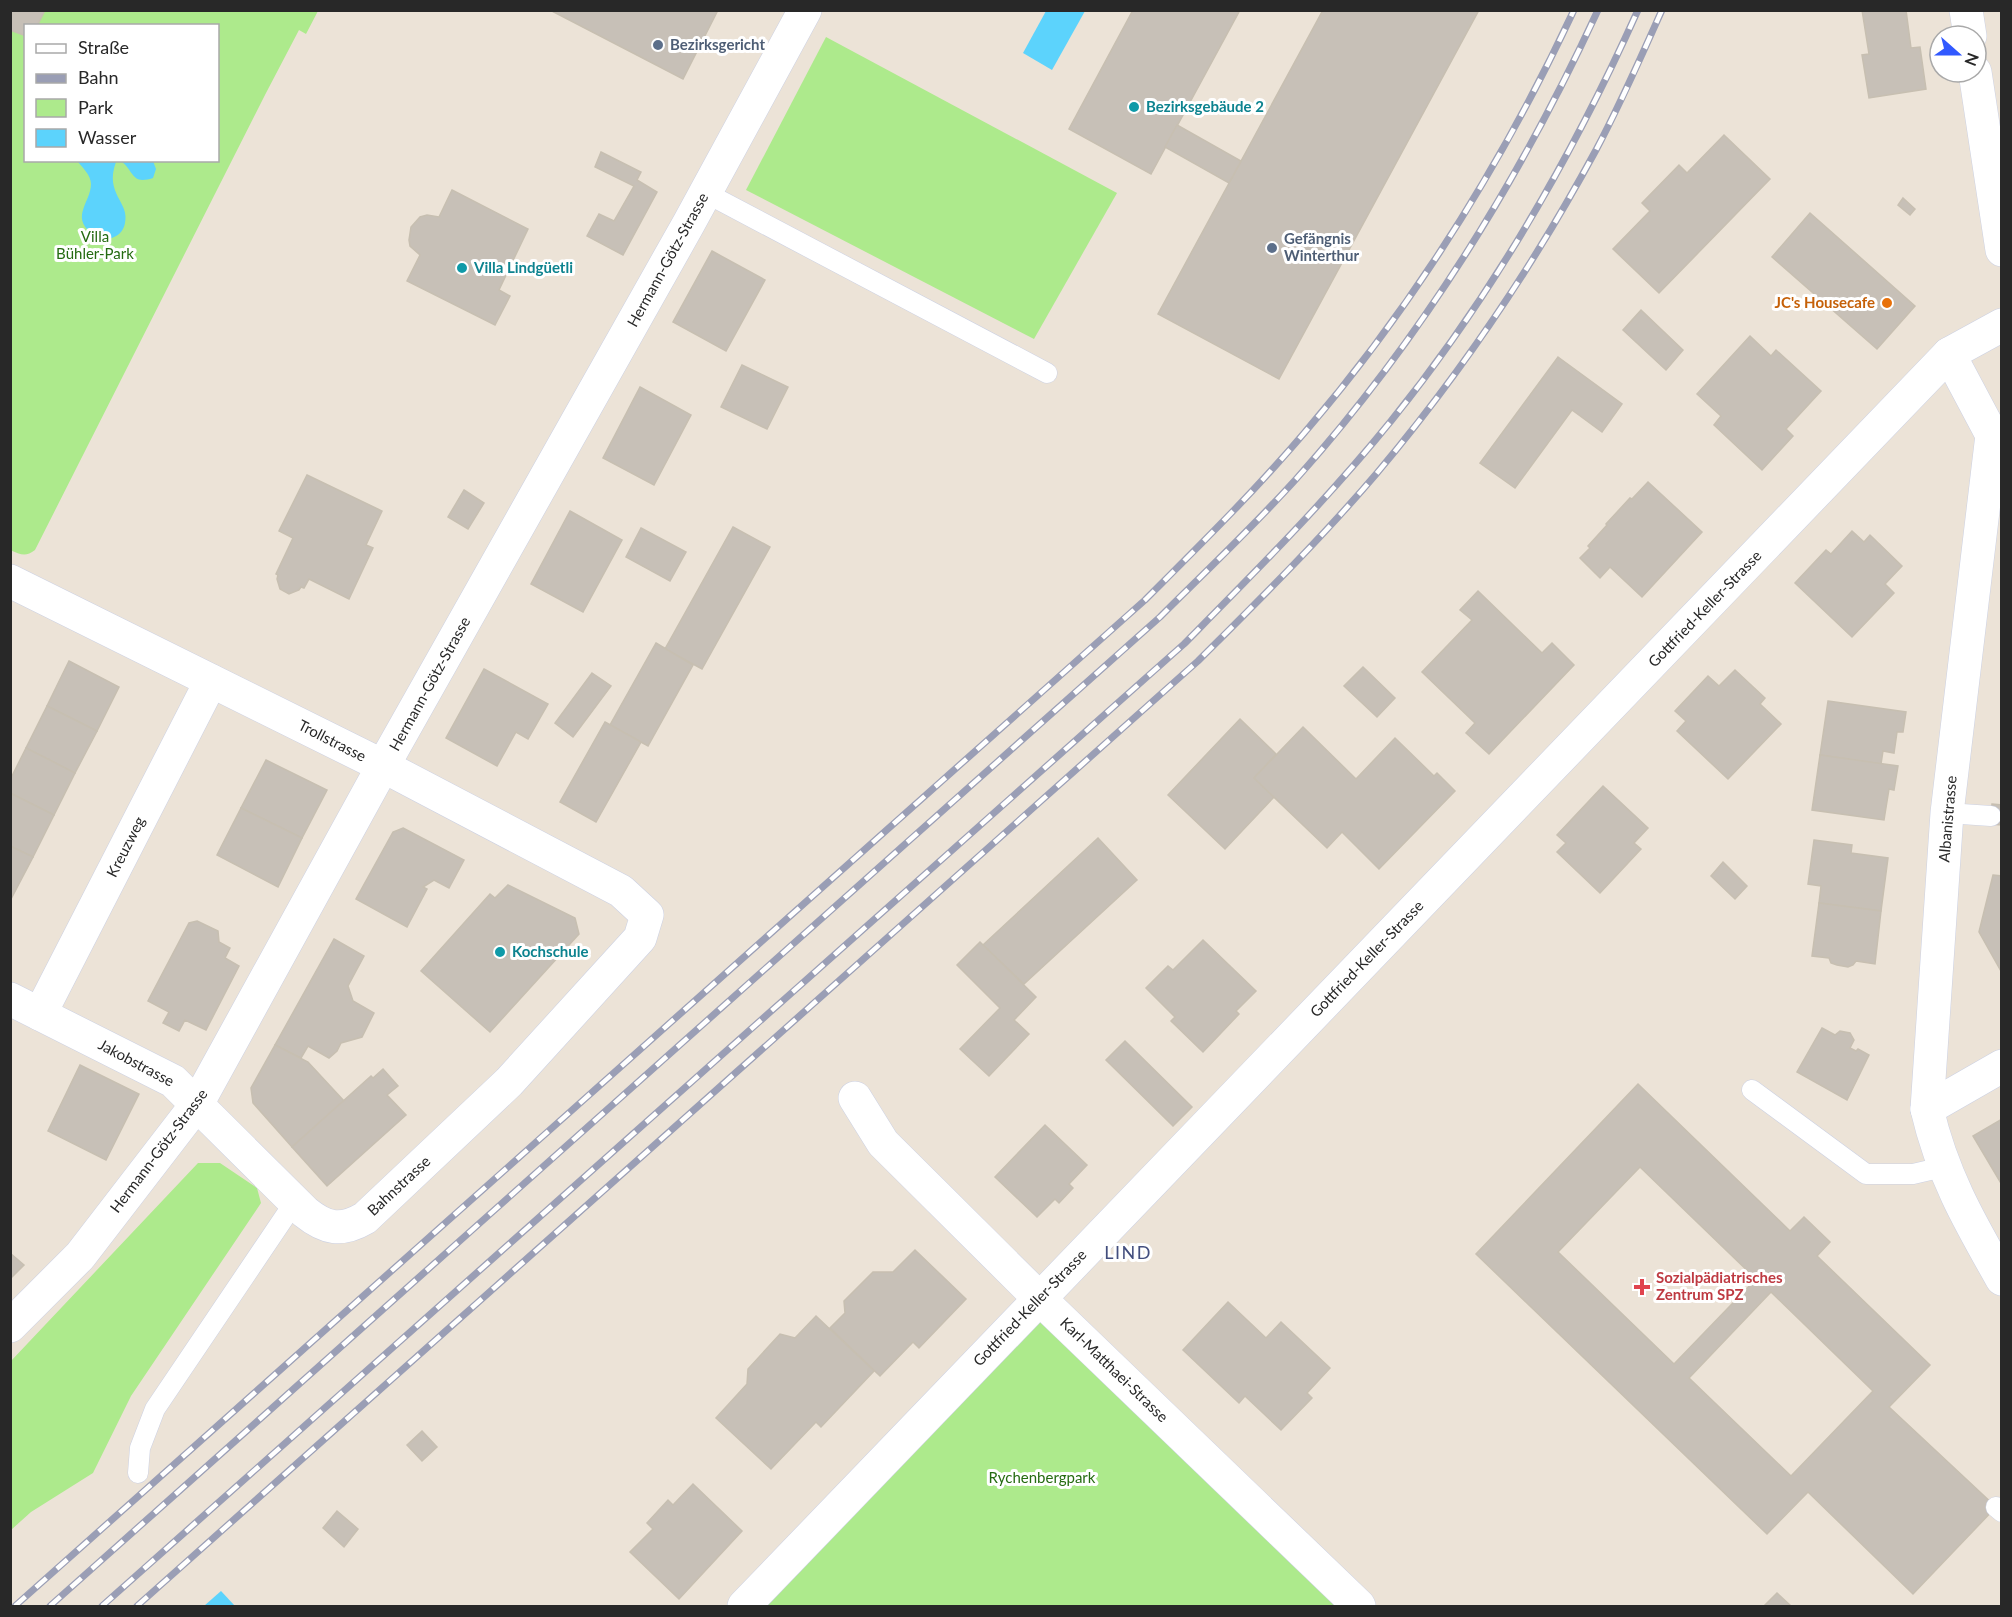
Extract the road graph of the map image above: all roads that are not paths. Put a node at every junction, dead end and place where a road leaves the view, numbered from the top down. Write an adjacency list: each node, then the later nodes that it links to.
1 (805, 10): 3 (street, Hermann-Götz-Strasse)
2 (1977, 84): 4 (street)
3 (706, 193): 7 (lane); 10 (street, Hermann-Götz-Strasse)
4 (2001, 250)
5 (2001, 325): 6 (street, Gottfried-Keller-Strasse)
6 (1949, 354): 11 (street, Albanistrasse); 24 (street, Gottfried-Keller-Strasse)
7 (1047, 373)
8 (10, 580): 9 (street, Trollstrasse)
9 (211, 681): 10 (street, Trollstrasse); 15 (street, Kreuzweg)
10 (383, 766): 13 (street, Trollstrasse); 19 (street, Hermann-Götz-Strasse)
11 (1947, 813): 12 (lane); 20 (street, Albanistrasse)
12 (1991, 816)
13 (646, 915): 22 (street, Bahnstrasse)
14 (10, 999): 15 (street, Jakobstrasse)
15 (40, 1014): 19 (street, Jakobstrasse)
16 (2001, 1066): 20 (street)
17 (1752, 1090): 21 (lane)
18 (855, 1098): 24 (street, Karl-Matthaei-Strasse)
19 (197, 1104): 22 (street, Jakobstrasse); 25 (street, Hermann-Götz-Strasse)
20 (1927, 1109): 21 (street, Albanistrasse)
21 (1943, 1167): 23 (street, Albanistrasse)
22 (294, 1203): 26 (lane)
23 (2001, 1279)
24 (1039, 1298): 27 (street, Gottfried-Keller-Strasse); 28 (street, Karl-Matthaei-Strasse)
25 (10, 1326)
26 (138, 1473)
27 (744, 1606)
28 (1359, 1606)

